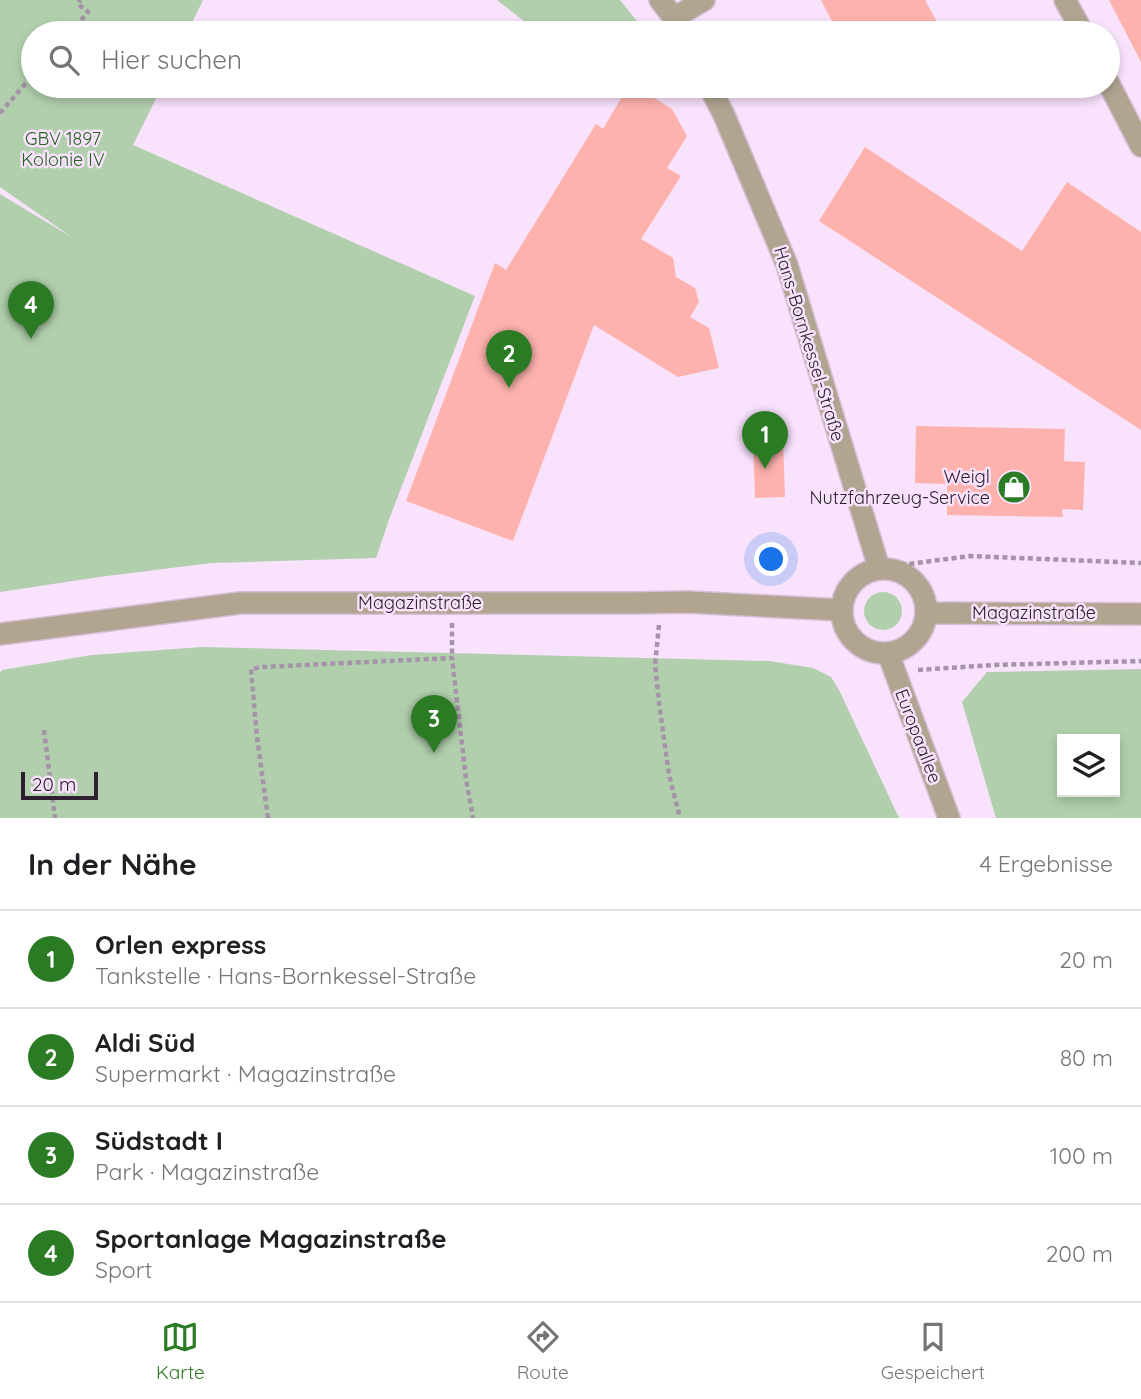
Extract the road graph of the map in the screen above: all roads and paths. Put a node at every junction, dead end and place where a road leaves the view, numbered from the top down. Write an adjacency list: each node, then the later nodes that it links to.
1 (80, 0): 5 (path)
2 (660, 0): 6 (street)
3 (704, 0): 7 (street)
4 (1065, 0): 8 (street)
5 (80, 21)
6 (675, 21)
7 (682, 21)
8 (1076, 21)
9 (21, 89): 12 (path)
10 (715, 98): 15 (street, Hans-Bornkessel-Straße)
11 (1116, 98): 13 (street)
12 (0, 113)
13 (1141, 146)
14 (1141, 563): 15 (path)
15 (879, 568): 18 (street); 19 (street)
16 (452, 603): 17 (street, Magazinstraße); 21 (street, Magazinstraße); 22 (path)
17 (661, 603): 18 (street, Magazinstraße); 29 (path)
18 (841, 610): 24 (street)
19 (927, 613): 20 (street, Magazinstraße); 24 (street)
20 (1141, 614)
21 (0, 634)
22 (452, 658): 27 (path); 28 (path)
23 (1141, 662): 24 (path)
24 (891, 663): 30 (street, Europaallee)
25 (44, 730): 26 (path)
26 (55, 818)
27 (268, 818)
28 (473, 818)
29 (680, 818)
30 (949, 818)

